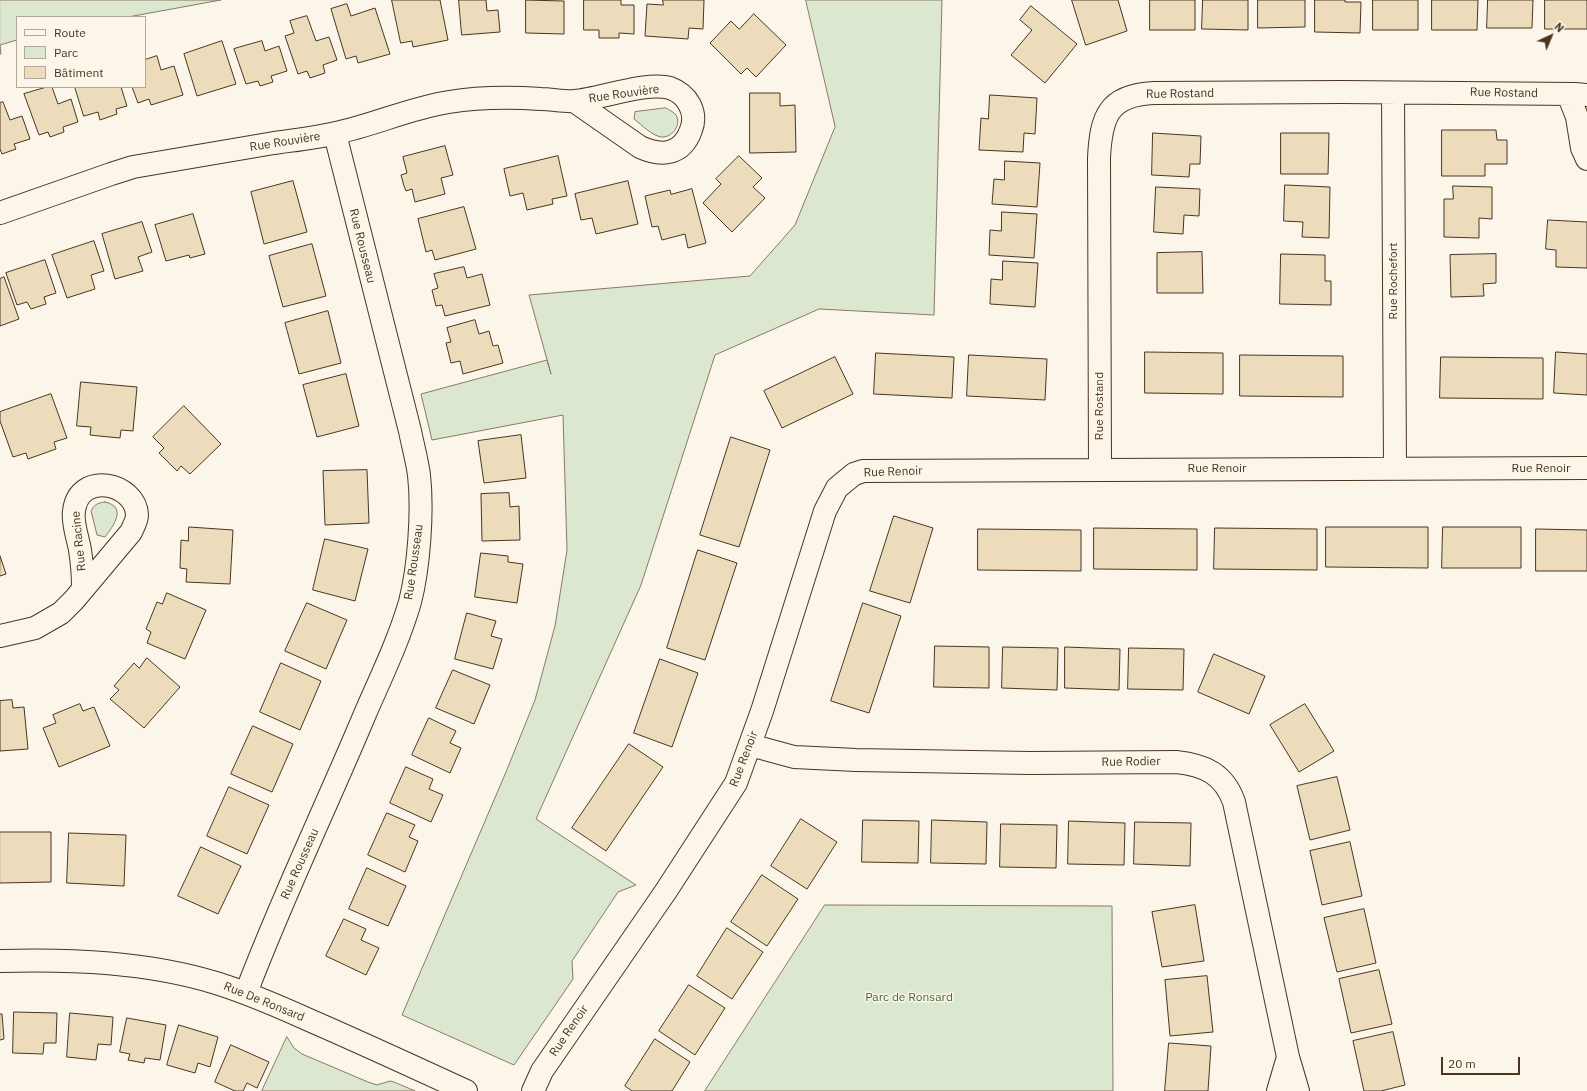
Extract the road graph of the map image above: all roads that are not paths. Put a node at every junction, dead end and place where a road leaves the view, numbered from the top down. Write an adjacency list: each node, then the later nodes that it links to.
1 (1393, 93): 2 (street, Rue Rostand); 8 (street, Rue Rochefort); 9 (street, Rue Rostand)
2 (1577, 95): 5 (street, Rue Rostand)
3 (574, 101): 3 (street, Rue Rouvière); 4 (street, Rue Rouvière)
4 (335, 134): 6 (street, Rue Rouvière); 14 (street, Rue Rousseau)
5 (1587, 159)
6 (0, 214)
7 (1587, 468): 8 (street, Rue Renoir)
8 (1395, 469): 9 (street, Rue Renoir)
9 (1100, 470): 12 (street, Rue Renoir)
10 (84, 587): 11 (street, Rue Racine)
11 (0, 636)
12 (750, 745): 15 (street, Rue Rodier); 17 (street, Rue Renoir)
13 (0, 961): 14 (street, Rue De Ronsard)
14 (246, 992): 16 (street, Rue De Ronsard)
15 (1288, 1057): 18 (street, Rue Rodier); 19 (street, Rue Rodier)
16 (466, 1091)
17 (533, 1091)
18 (1278, 1091)
19 (1298, 1091)

